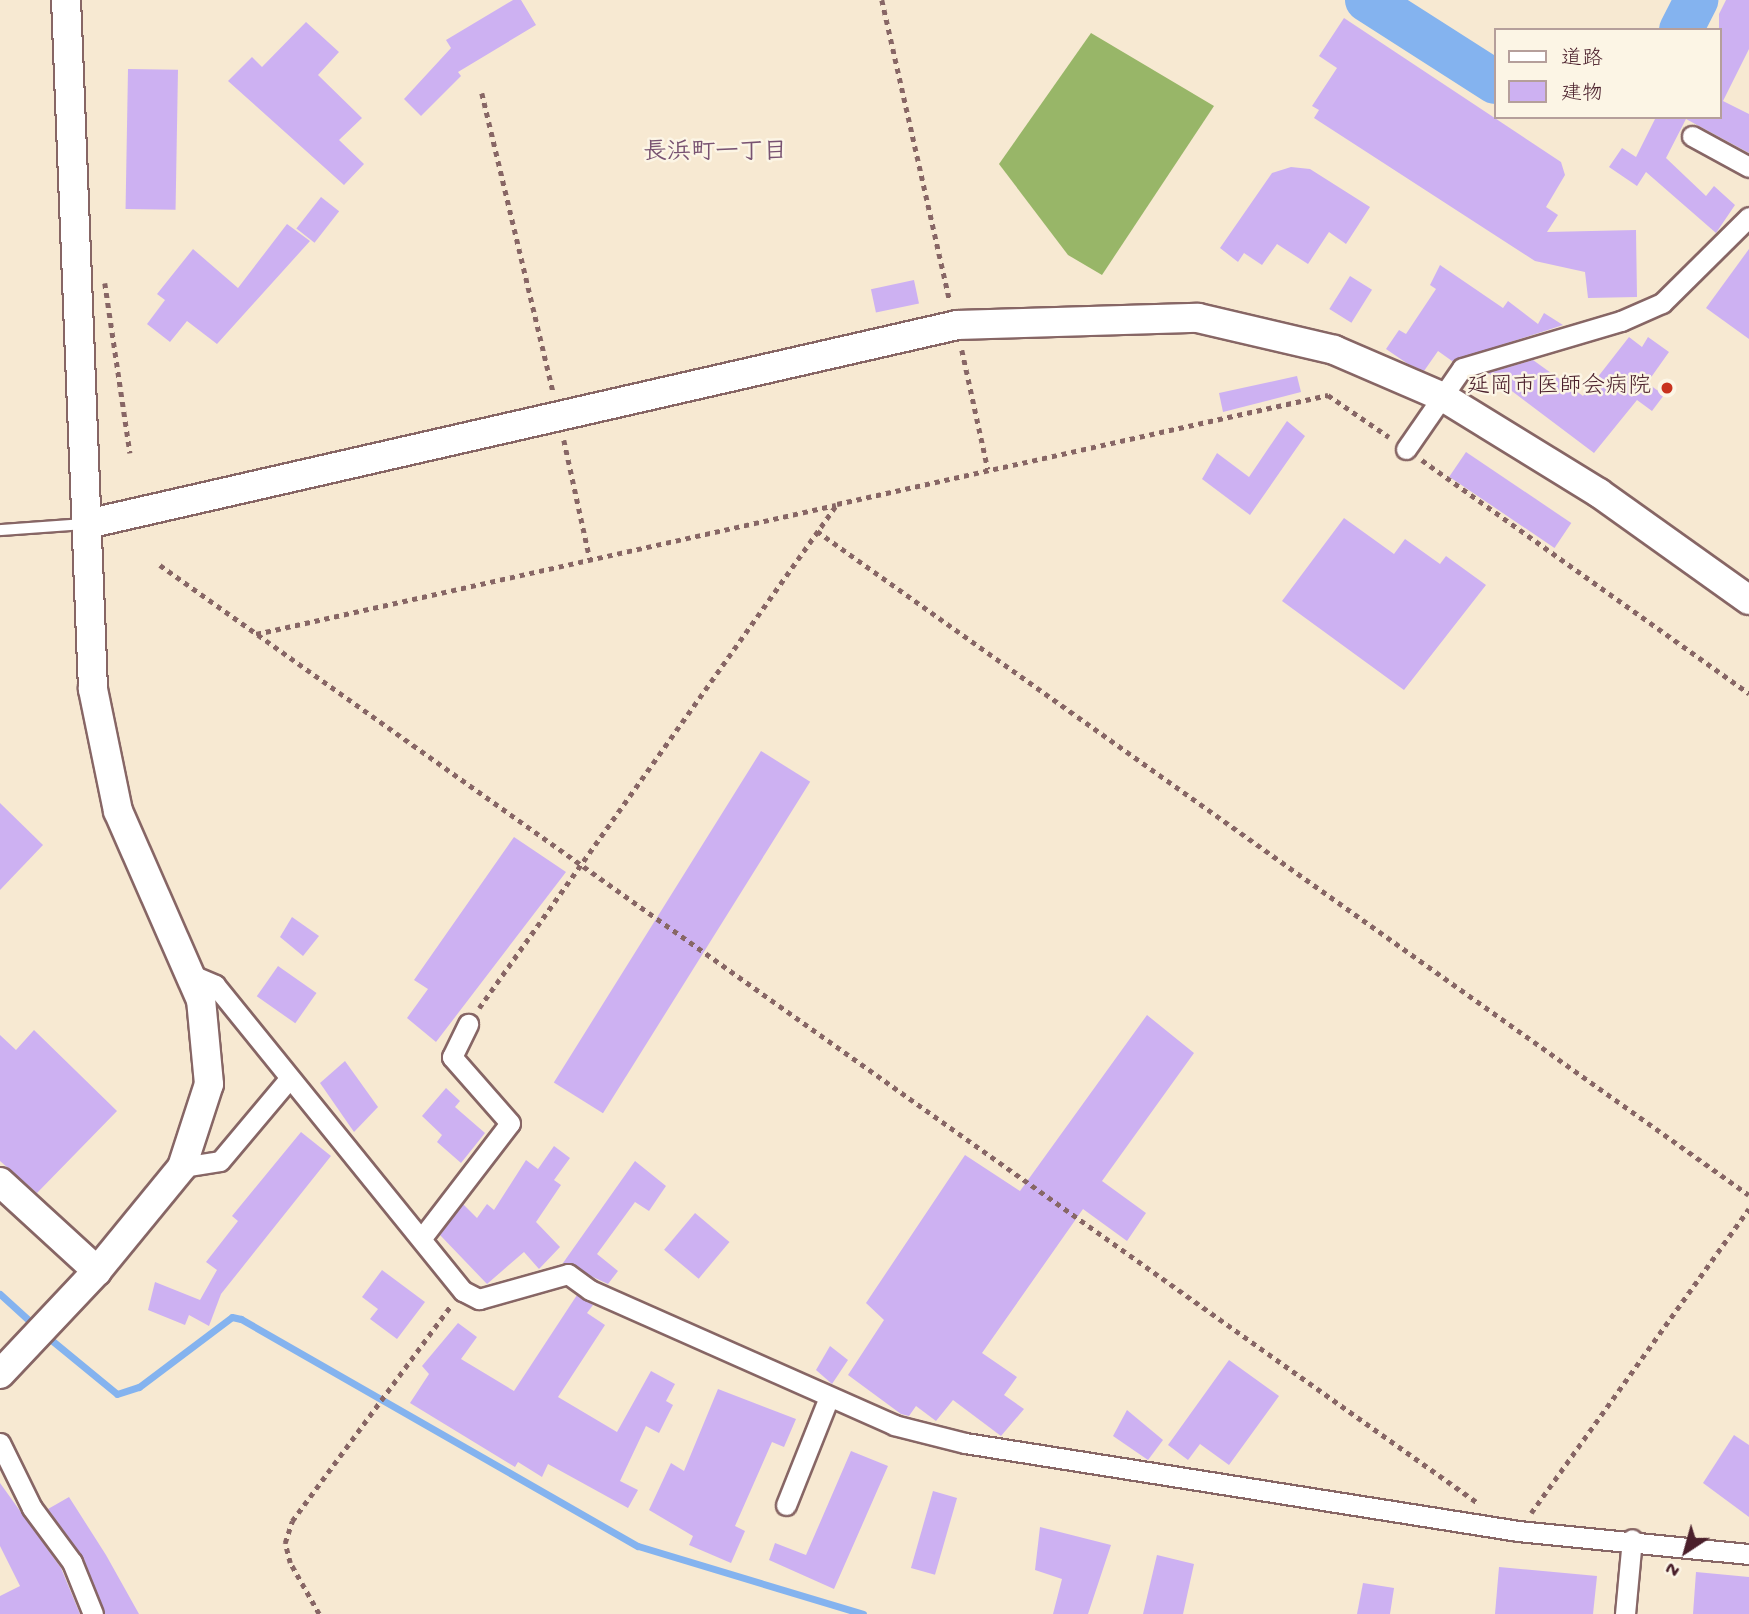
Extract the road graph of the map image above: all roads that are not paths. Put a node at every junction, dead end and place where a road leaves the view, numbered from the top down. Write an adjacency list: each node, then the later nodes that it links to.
1 (66, 0): 7 (street)
2 (1692, 136): 3 (street)
3 (1749, 167)
4 (1749, 218): 5 (street)
5 (1443, 397): 6 (street); 7 (street); 9 (street)
6 (1406, 449)
7 (87, 524): 8 (lane); 10 (street)
8 (0, 530)
9 (1749, 600)
10 (191, 975): 12 (street); 13 (street)
11 (468, 1024): 15 (street)
12 (288, 1080): 13 (street); 15 (street)
13 (182, 1167): 16 (street)
14 (0, 1182): 16 (street)
15 (421, 1239): 18 (street)
16 (97, 1271): 17 (street)
17 (8, 1366)
18 (829, 1398): 20 (street); 21 (street)
19 (0, 1443): 23 (street)
20 (786, 1506)
21 (1632, 1539): 22 (street); 24 (street)
22 (1749, 1554)
23 (93, 1614)
24 (1625, 1614)

